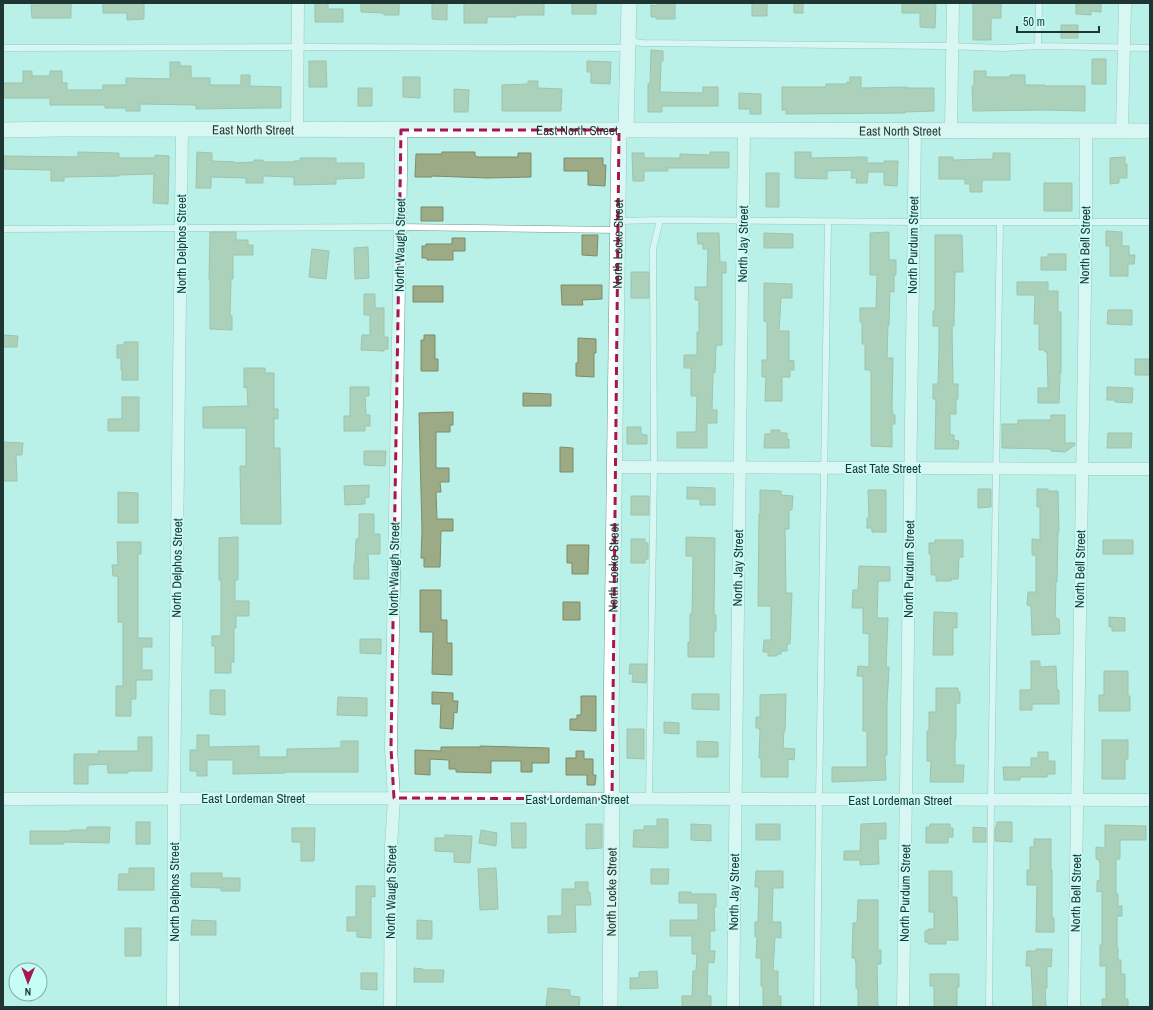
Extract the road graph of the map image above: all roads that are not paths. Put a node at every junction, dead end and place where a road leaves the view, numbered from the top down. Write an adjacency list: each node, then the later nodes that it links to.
1 (298, 3): 9 (street)
2 (629, 3): 6 (street, North Locke Street)
3 (953, 3): 7 (street)
4 (1039, 3): 8 (lane)
5 (1124, 3): 11 (street)
6 (628, 45): 7 (lane); 9 (lane); 17 (street, North Locke Street)
7 (953, 46): 8 (lane); 20 (street)
8 (1038, 46): 11 (lane)
9 (298, 47): 10 (lane); 15 (street)
10 (3, 48)
11 (1124, 48): 12 (lane); 22 (street)
12 (1150, 48)
13 (3, 130): 14 (street, East North Street)
14 (182, 130): 15 (street, East North Street); 32 (street, North Delphos Street)
15 (297, 130): 16 (street, East North Street)
16 (401, 130): 17 (street, East North Street); 33 (street, North Waugh Street)
17 (623, 130): 18 (street, East North Street); 31 (street, North Locke Street)
18 (744, 130): 19 (street, East North Street); 25 (street, North Jay Street)
19 (915, 130): 20 (street, East North Street); 27 (street, North Purdum Street)
20 (951, 130): 21 (street, East North Street)
21 (1086, 130): 22 (street, East North Street); 29 (street, North Bell Street)
22 (1122, 130): 23 (street, East North Street)
23 (1150, 131)
24 (660, 220): 25 (lane); 31 (lane); 36 (lane)
25 (743, 221): 26 (lane); 37 (street, North Jay Street)
26 (828, 222): 27 (lane); 38 (lane)
27 (914, 222): 28 (lane); 39 (street, North Purdum Street)
28 (1000, 222): 29 (lane); 40 (lane)
29 (1086, 222): 30 (lane); 41 (street, North Bell Street)
30 (1150, 222)
31 (619, 226): 33 (lane); 35 (street, North Locke Street)
32 (181, 227): 33 (lane); 34 (lane); 43 (street, North Delphos Street)
33 (400, 227): 44 (street, North Waugh Street)
34 (3, 229)
35 (615, 467): 36 (street, East Tate Street); 46 (street, North Locke Street)
36 (654, 467): 37 (street, East Tate Street); 47 (lane)
37 (740, 468): 38 (street, East Tate Street); 48 (street, North Jay Street)
38 (824, 468): 39 (street, East Tate Street); 49 (lane)
39 (911, 468): 40 (street, East Tate Street); 50 (street, North Purdum Street)
40 (996, 468): 41 (street, East Tate Street); 51 (lane)
41 (1081, 468): 42 (street, East Tate Street); 52 (street, North Bell Street)
42 (1150, 468)
43 (174, 798): 44 (street, East Lordeman Street); 45 (street, East Lordeman Street); 54 (street, North Delphos Street)
44 (394, 798): 46 (street, East Lordeman Street); 55 (street, North Waugh Street)
45 (3, 799)
46 (612, 799): 47 (street, East Lordeman Street); 56 (street, North Locke Street)
47 (649, 799): 48 (street, East Lordeman Street)
48 (735, 800): 49 (street, East Lordeman Street); 57 (street, North Jay Street)
49 (819, 800): 50 (street, East Lordeman Street); 58 (lane)
50 (906, 800): 51 (street, East Lordeman Street); 59 (street, North Purdum Street)
51 (991, 800): 52 (street, East Lordeman Street); 60 (lane)
52 (1077, 800): 53 (street, East Lordeman Street); 61 (street, North Bell Street)
53 (1150, 800)
54 (173, 1007)
55 (390, 1007)
56 (610, 1007)
57 (732, 1007)
58 (817, 1007)
59 (903, 1007)
60 (989, 1007)
61 (1074, 1007)

